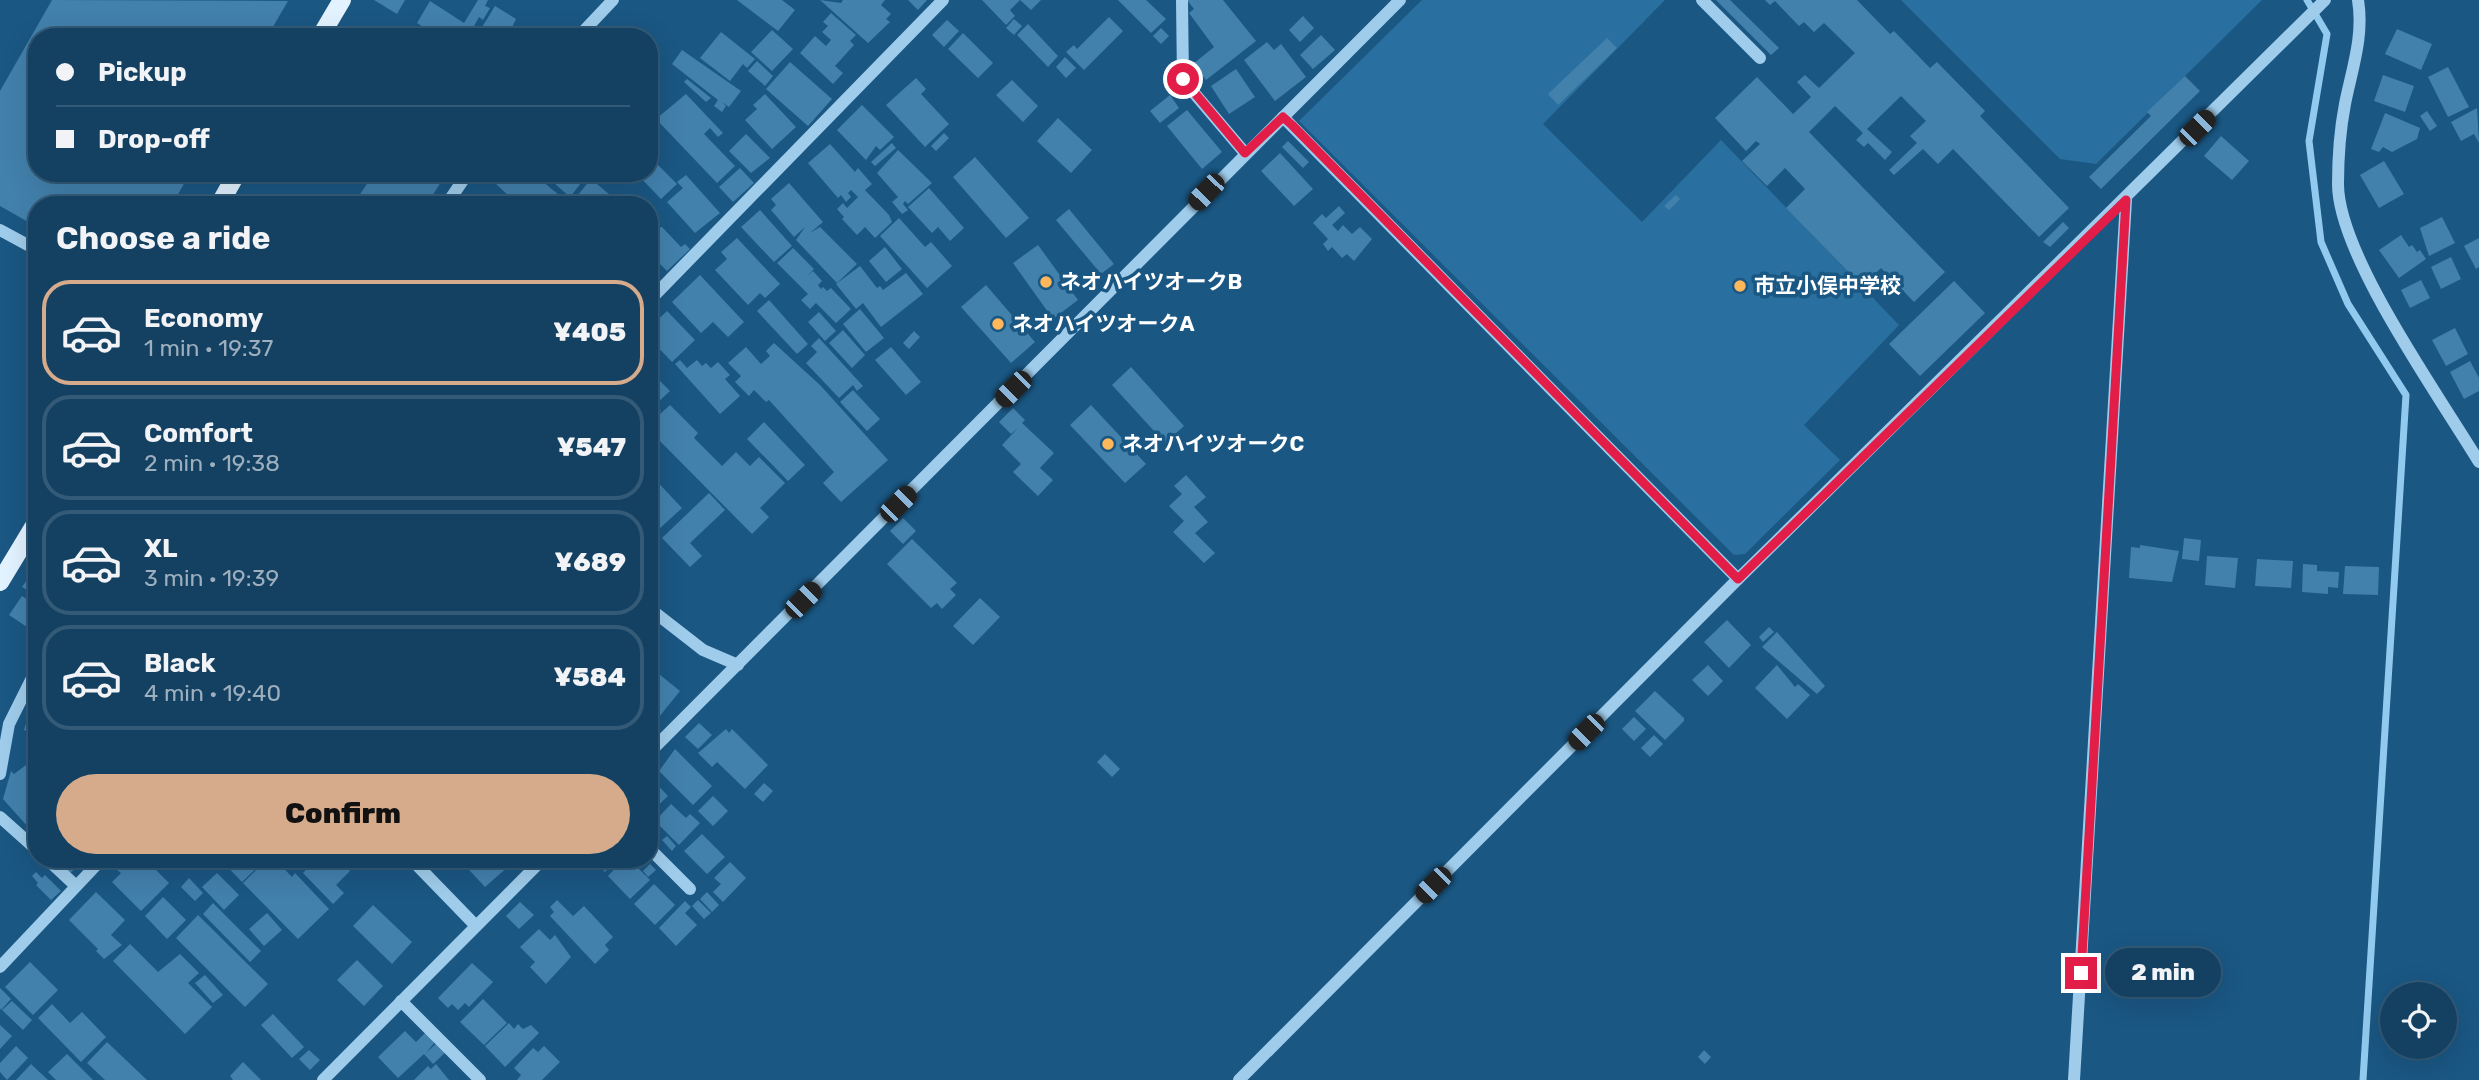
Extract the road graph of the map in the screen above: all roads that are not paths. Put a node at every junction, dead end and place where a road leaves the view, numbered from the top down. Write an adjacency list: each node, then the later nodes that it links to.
1 (342, 0): 9 (main road)
2 (613, 0): 10 (street)
3 (943, 0): 17 (street)
4 (1182, 0): 13 (street)
5 (1400, 0): 12 (street)
6 (1702, 0): 11 (street)
7 (2358, 0): 18 (street)
8 (2323, 1): 14 (street)
9 (325, 28)
10 (587, 28)
11 (1760, 58)
12 (1283, 117): 13 (street); 20 (street)
13 (1245, 153): 23 (street)
14 (2126, 200): 20 (street); 42 (street)
15 (0, 230): 16 (street)
16 (28, 245)
17 (658, 292)
18 (2479, 462)
19 (28, 536): 21 (main road)
20 (1738, 579): 41 (street)
21 (0, 582)
22 (658, 615): 23 (street)
23 (738, 665): 25 (street)
24 (28, 686): 26 (street)
25 (658, 744)
26 (0, 774)
27 (0, 817): 28 (street)
28 (28, 842)
29 (658, 857): 35 (street)
30 (57, 868): 34 (street)
31 (93, 868): 34 (street)
32 (420, 868): 36 (street)
33 (534, 868): 36 (street)
34 (76, 886): 37 (street)
35 (690, 889)
36 (477, 926): 38 (street)
37 (0, 967)
38 (401, 1001): 39 (street); 40 (street)
39 (324, 1080)
40 (480, 1080)
41 (1240, 1080)
42 (2074, 1080)

